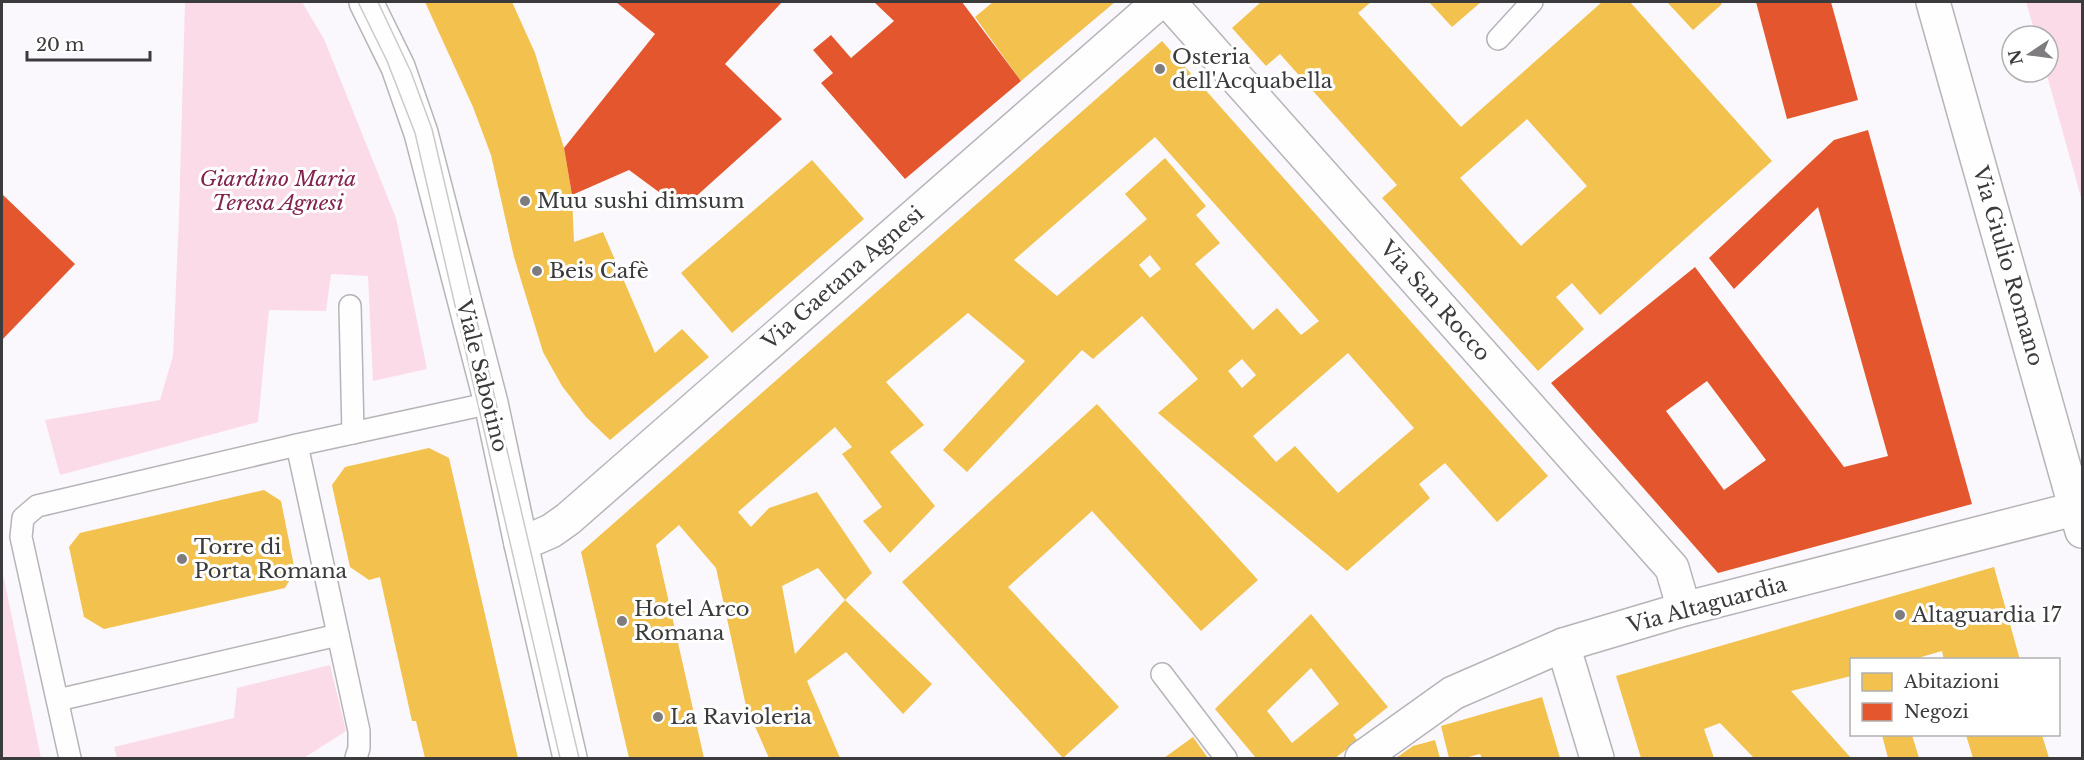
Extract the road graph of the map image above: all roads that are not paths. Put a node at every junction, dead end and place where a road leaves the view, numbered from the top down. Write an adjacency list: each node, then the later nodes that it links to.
1 (366, 2): 8 (street, Viale Sabotino)
2 (1159, 2): 12 (street, Via Gaetana Agnesi)
3 (1169, 2): 13 (street, Via San Rocco)
4 (1532, 2): 6 (lane)
5 (1933, 2): 11 (street, Via Giulio Romano)
6 (1498, 39)
7 (350, 306): 9 (lane)
8 (491, 403): 9 (lane); 12 (street, Viale Sabotino)
9 (353, 434): 10 (lane)
10 (297, 445): 14 (lane); 17 (lane)
11 (2080, 516): 13 (street, Via Altaguardia)
12 (521, 544): 20 (street, Viale Sabotino)
13 (1684, 609): 15 (street, Via Altaguardia)
14 (338, 635): 17 (lane); 19 (lane)
15 (1563, 645): 22 (street, Via Altaguardia); 23 (street)
16 (1162, 674): 21 (lane)
17 (58, 700): 18 (lane)
18 (70, 759)
19 (356, 759)
20 (570, 759)
21 (1226, 759)
22 (1362, 759)
23 (1597, 759)

